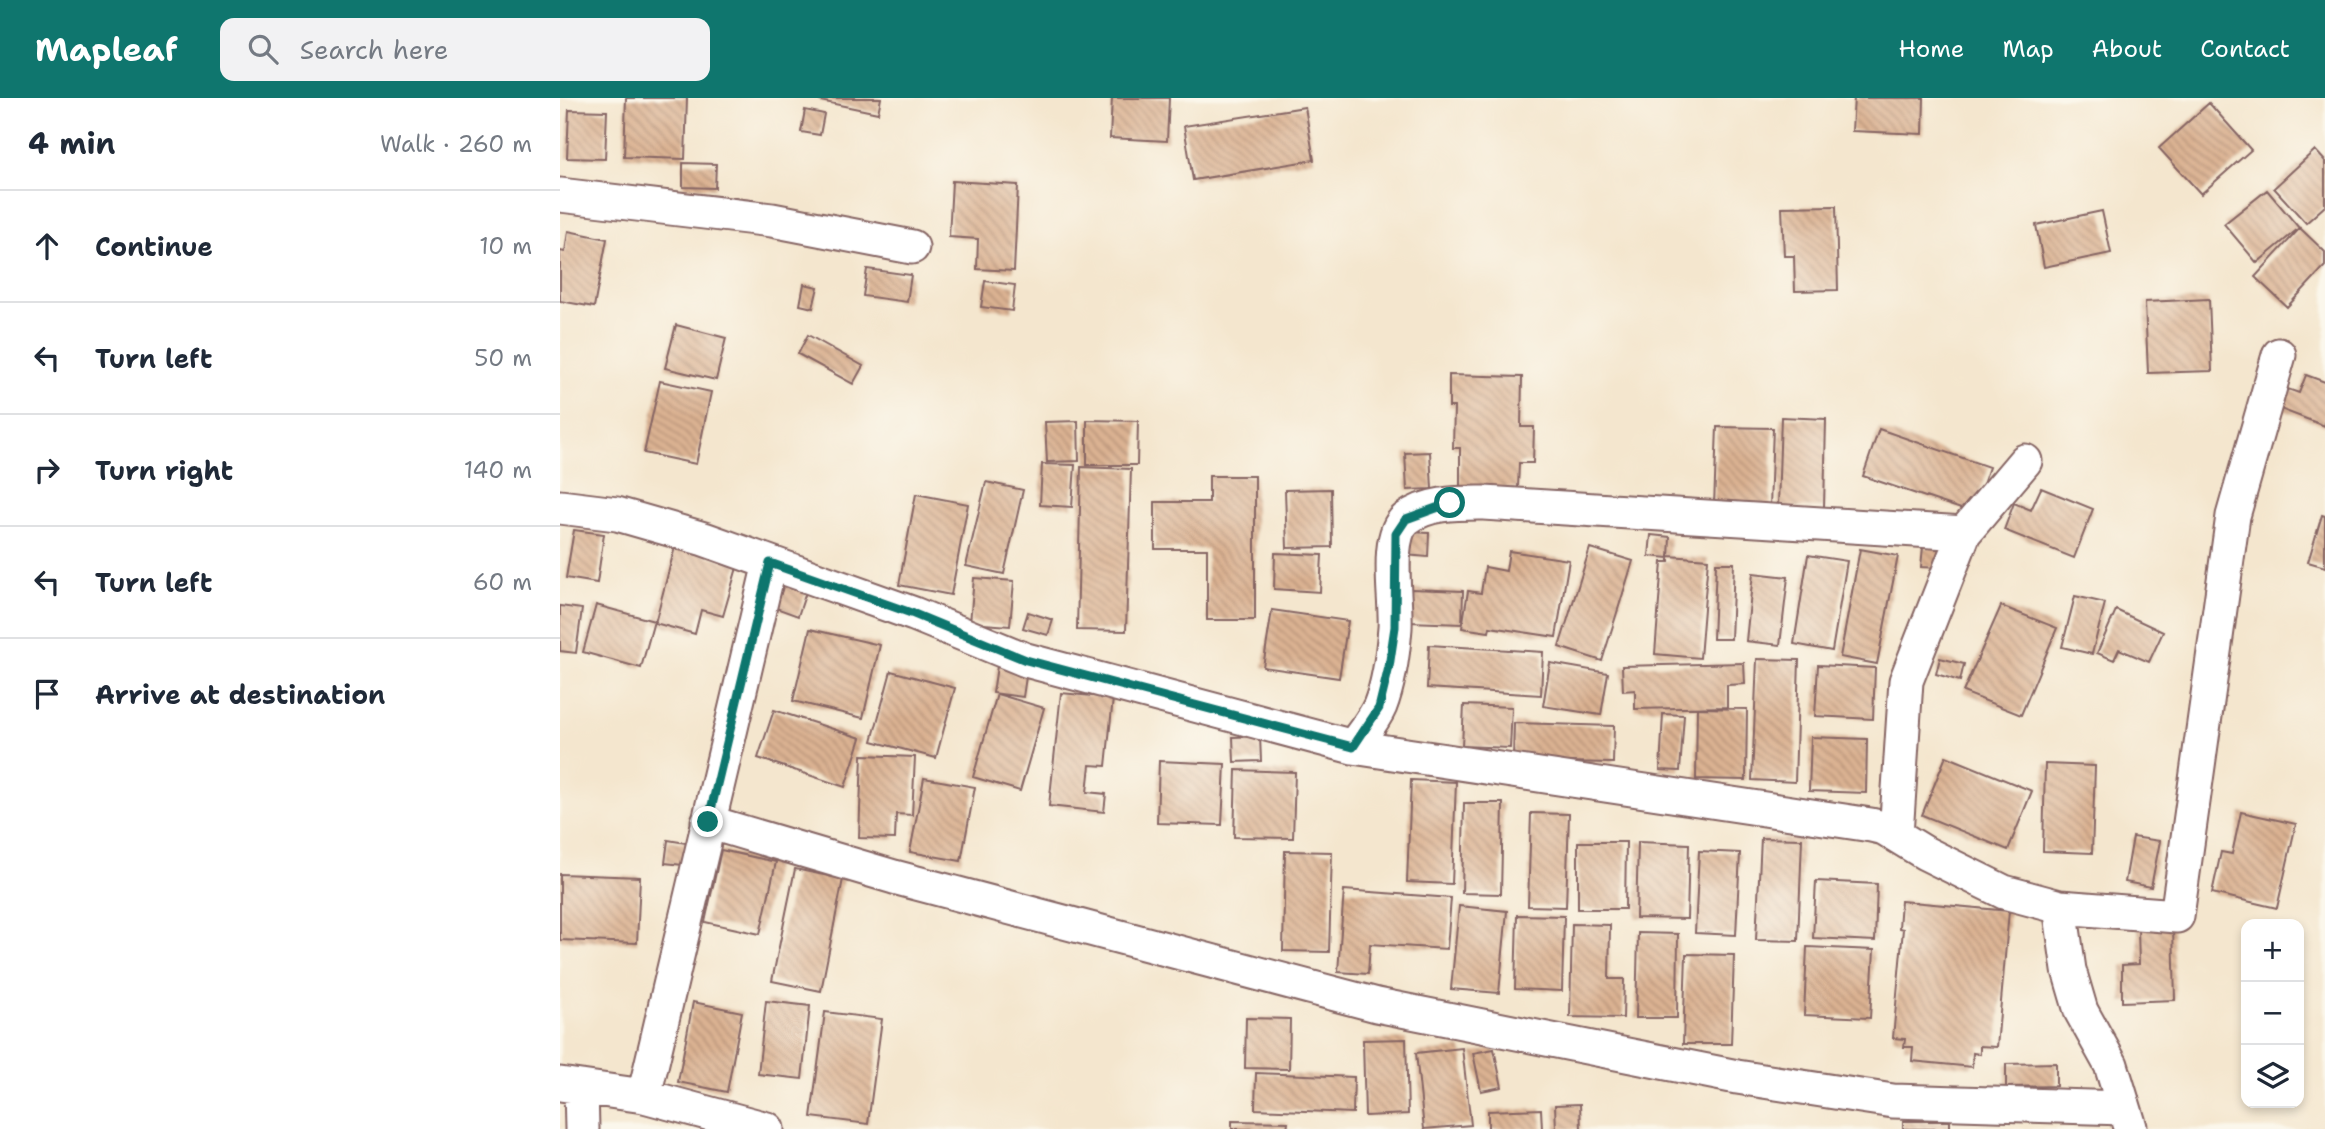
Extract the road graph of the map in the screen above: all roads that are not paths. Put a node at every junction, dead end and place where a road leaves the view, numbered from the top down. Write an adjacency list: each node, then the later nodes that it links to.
1 (560, 195): 2 (street)
2 (912, 247)
3 (2278, 355): 11 (street)
4 (2025, 461): 6 (street)
5 (560, 507): 7 (street)
6 (1965, 533): 8 (street); 10 (street)
7 (770, 563): 8 (street); 9 (street)
8 (1353, 747): 10 (street)
9 (708, 822): 13 (street); 14 (street)
10 (1896, 835): 11 (street)
11 (2060, 907): 14 (street)
12 (570, 1085): 13 (street); 15 (street)
13 (644, 1096): 16 (street)
14 (2128, 1118)
15 (582, 1129)
16 (767, 1129)

